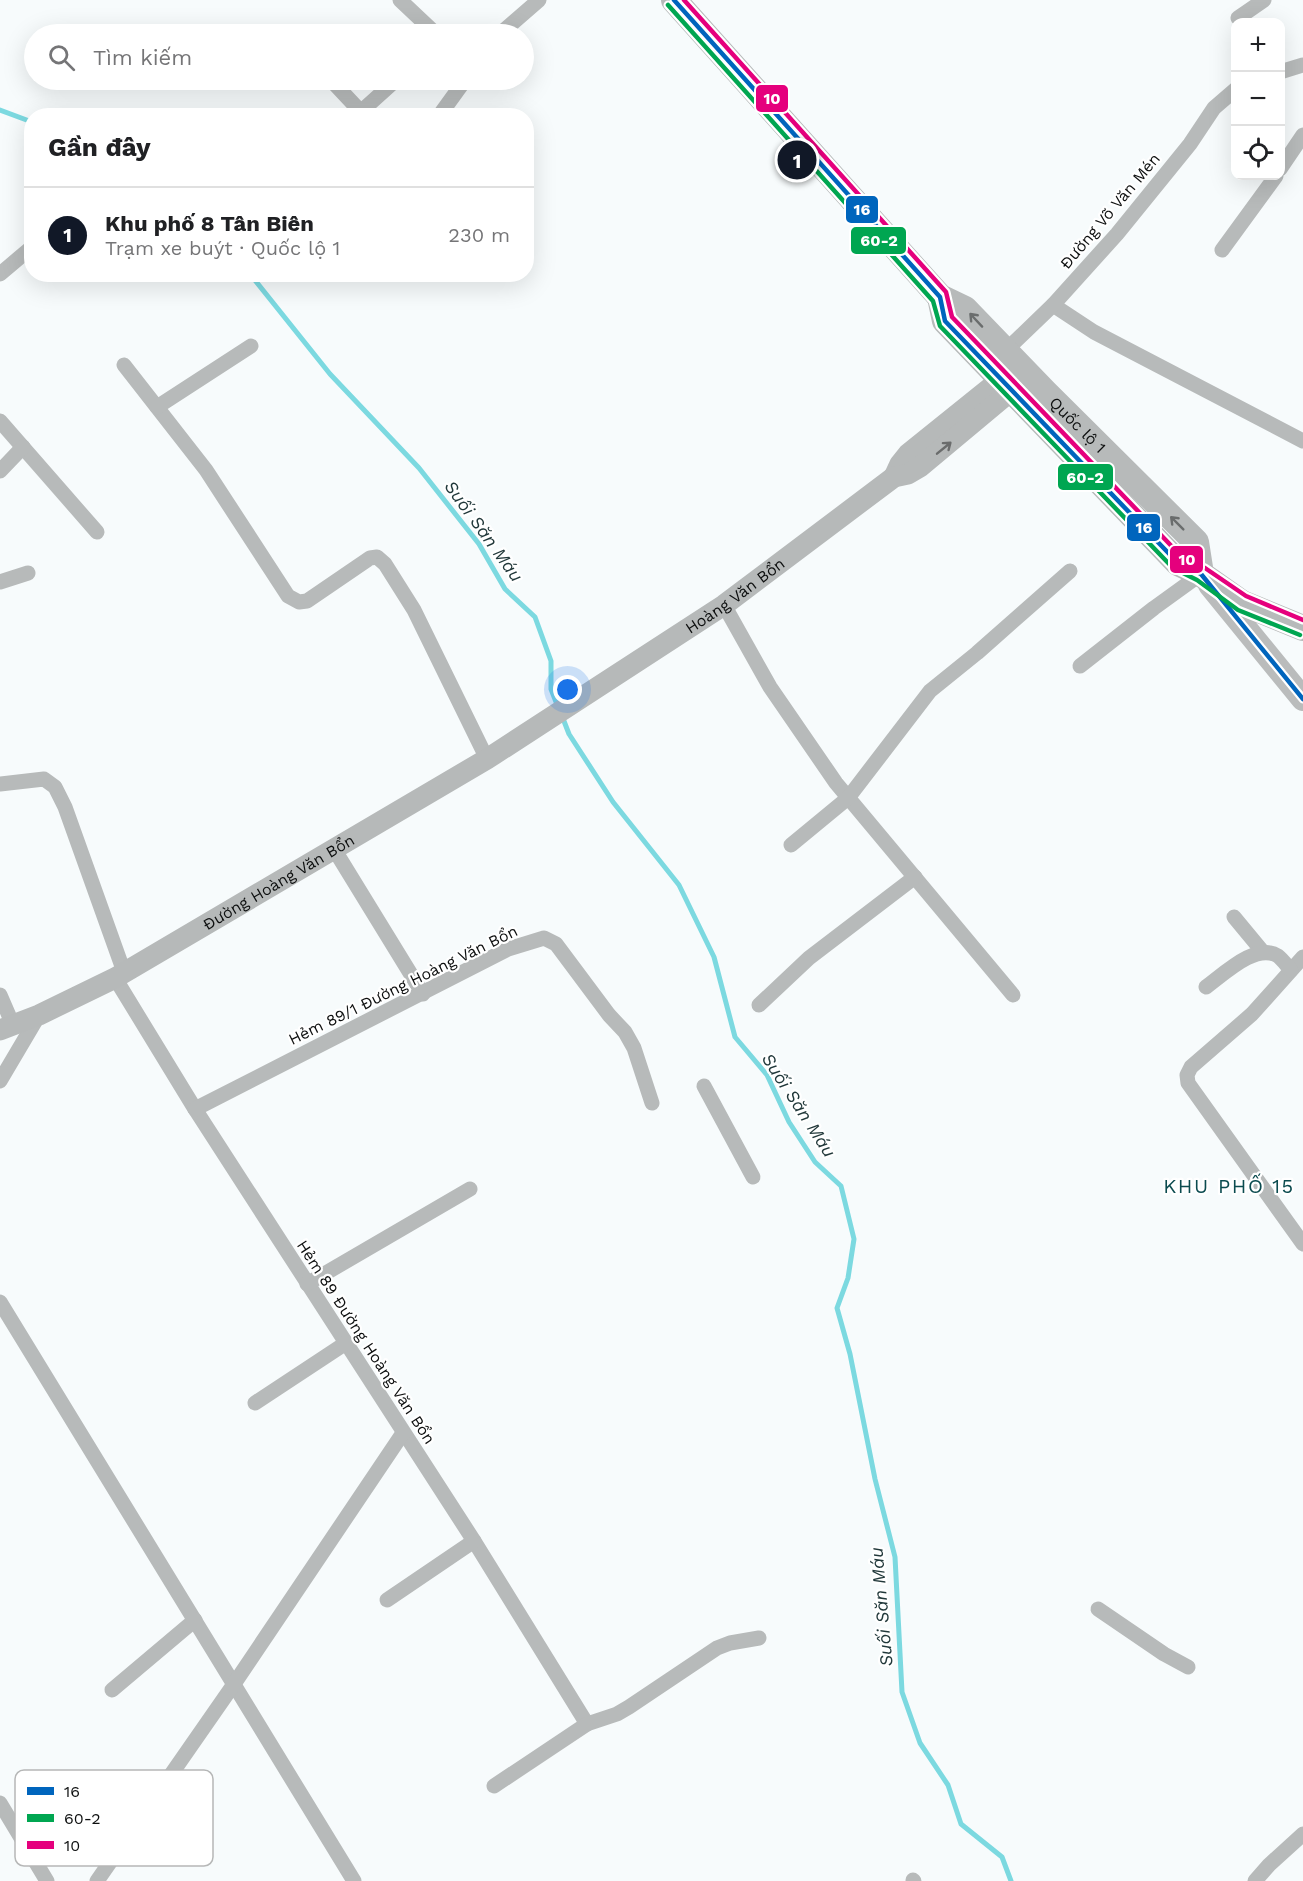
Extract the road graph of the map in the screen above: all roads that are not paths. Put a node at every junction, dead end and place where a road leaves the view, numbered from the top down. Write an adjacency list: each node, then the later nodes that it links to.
1 (400, 0): 6 (street)
2 (539, 0): 7 (street)
3 (674, 0): 26 (highway, Quốc lộ 1)
4 (1264, 0): 5 (street)
5 (1238, 18)
6 (425, 24)
7 (511, 24)
8 (1303, 65): 9 (street)
9 (1285, 71)
10 (339, 90): 14 (street)
11 (385, 90): 15 (street)
12 (458, 90): 16 (street)
13 (1231, 93): 23 (street, Đường Võ Văn Mén)
14 (354, 108)
15 (366, 108)
16 (445, 108)
17 (1303, 135): 18 (street)
18 (1285, 163)
19 (1273, 180): 20 (street)
20 (1222, 250)
21 (24, 254): 22 (street)
22 (0, 274)
23 (1053, 305): 26 (street, Đường Võ Văn Mén); 29 (street)
24 (251, 346): 27 (street)
25 (124, 365): 27 (street)
26 (1008, 372): 35 (highway, Quốc lộ 1); 37 (main road, Hoàng Văn Bổn)
27 (157, 407): 42 (street)
28 (0, 421): 30 (street)
29 (1303, 441)
30 (24, 447): 31 (street); 32 (street)
31 (0, 471)
32 (97, 532)
33 (1070, 571): 44 (street)
34 (28, 573): 36 (street)
35 (1201, 574): 38 (highway); 39 (street); 40 (main road)
36 (0, 582)
37 (723, 605): 41 (main road, Hoàng Văn Bổn); 44 (street)
38 (1303, 628)
39 (1080, 666)
40 (1303, 698)
41 (551, 719): 42 (main road, Đường Hoàng Văn Bổn)
42 (487, 759): 46 (main road, Đường Hoàng Văn Bổn)
43 (0, 784): 52 (street, Hẻm 89 Đường Hoàng Văn Bổn)
44 (848, 798): 45 (street); 47 (street)
45 (791, 845)
46 (334, 849): 52 (main road, Đường Hoàng Văn Bổn); 54 (street)
47 (915, 877): 56 (street); 57 (street)
48 (1234, 916): 49 (street)
49 (1263, 952): 51 (street); 53 (street)
50 (1303, 957): 51 (street)
51 (1291, 970): 66 (street)
52 (120, 975): 58 (main road, Đường Hoàng Văn Bổn); 63 (street, Hẻm 89 Đường Hoàng Văn Bổn)
53 (1206, 987)
54 (423, 994): 62 (street, Hẻm 89/1 Đường Hoàng Văn Bổn); 63 (street, Hẻm 89/1 Đường Hoàng Văn Bổn)
55 (0, 995): 59 (street)
56 (1013, 995)
57 (759, 1005)
58 (39, 1014): 59 (main road, Đường Hoàng Văn Bổn); 60 (street)
59 (6, 1028)
60 (0, 1081)
61 (704, 1086): 64 (street)
62 (652, 1103)
63 (195, 1109): 67 (street, Hẻm 89 Đường Hoàng Văn Bổn)
64 (753, 1176)
65 (470, 1189): 67 (street)
66 (1303, 1244)
67 (307, 1284): 69 (street, Hẻm 89 Đường Hoàng Văn Bổn)
68 (0, 1302): 75 (street)
69 (346, 1343): 70 (street); 71 (street, Hẻm 89 Đường Hoàng Văn Bổn)
70 (255, 1403)
71 (403, 1433): 72 (street, Hẻm 89 Đường Hoàng Văn Bổn); 78 (street)
72 (474, 1541): 73 (street); 80 (street, Hẻm 89 Đường Hoàng Văn Bổn)
73 (387, 1600)
74 (1098, 1609): 77 (street)
75 (195, 1620): 78 (street); 79 (street)
76 (759, 1638): 80 (street)
77 (1188, 1667)
78 (234, 1684): 81 (street); 90 (street)
79 (112, 1690)
80 (587, 1725): 82 (street)
81 (174, 1770)
82 (494, 1786)
83 (0, 1803): 84 (street)
84 (15, 1828)
85 (1303, 1834): 91 (street)
86 (38, 1866): 88 (street)
87 (107, 1866): 89 (street)
88 (47, 1881)
89 (97, 1881)
90 (354, 1881)
91 (1255, 1881)

